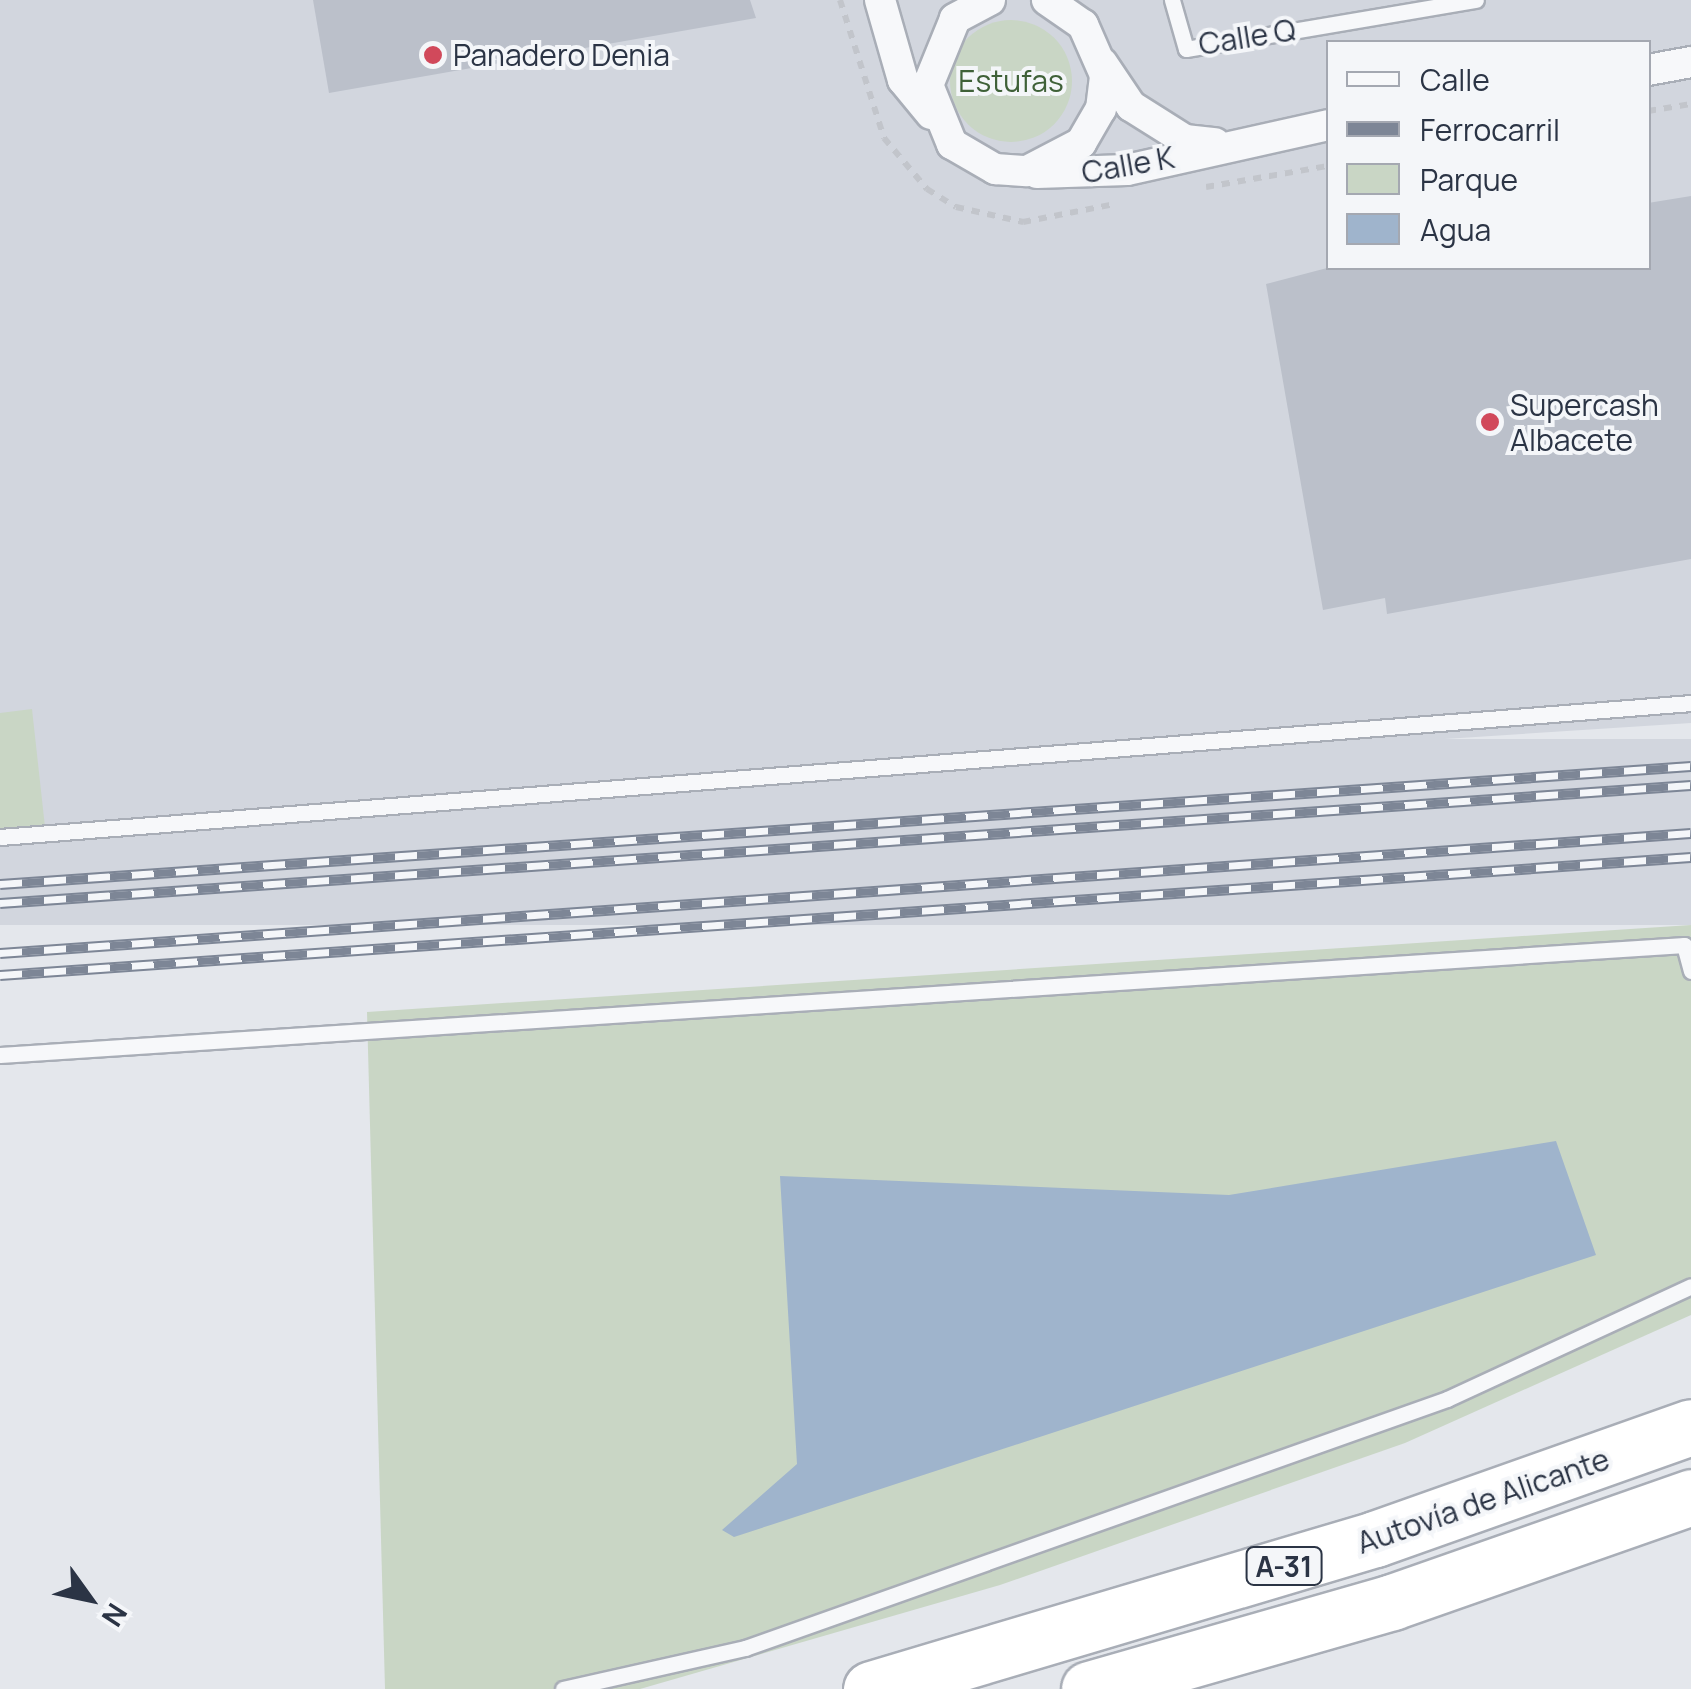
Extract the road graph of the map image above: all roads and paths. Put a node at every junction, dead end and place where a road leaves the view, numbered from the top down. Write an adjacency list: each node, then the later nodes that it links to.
1 (880, 0): 12 (street, Calle K)
2 (990, 0): 12 (street)
3 (1047, 0): 7 (street, Calle K)
4 (1088, 0): 7 (street)
5 (1172, 0): 6 (lane, Calle Q)
6 (1476, 0)
7 (1101, 59): 14 (street, Calle K); 15 (street)
8 (1691, 62): 9 (street)
9 (1651, 69)
10 (1691, 104): 11 (path)
11 (1651, 111)
12 (936, 121): 15 (street, Calle K)
13 (1326, 125): 14 (street, Calle K)
14 (1228, 144): 15 (street, Calle K)
15 (1027, 170)
16 (1691, 702): 17 (lane)
17 (0, 837)
18 (1691, 971): 19 (lane)
19 (0, 1055)
20 (1691, 1286): 23 (lane)
21 (1691, 1427): 24 (highway, Autovía de Alicante / A-31)
22 (1691, 1497): 25 (highway, A-31)
23 (563, 1689)
24 (871, 1689)
25 (1089, 1689)

